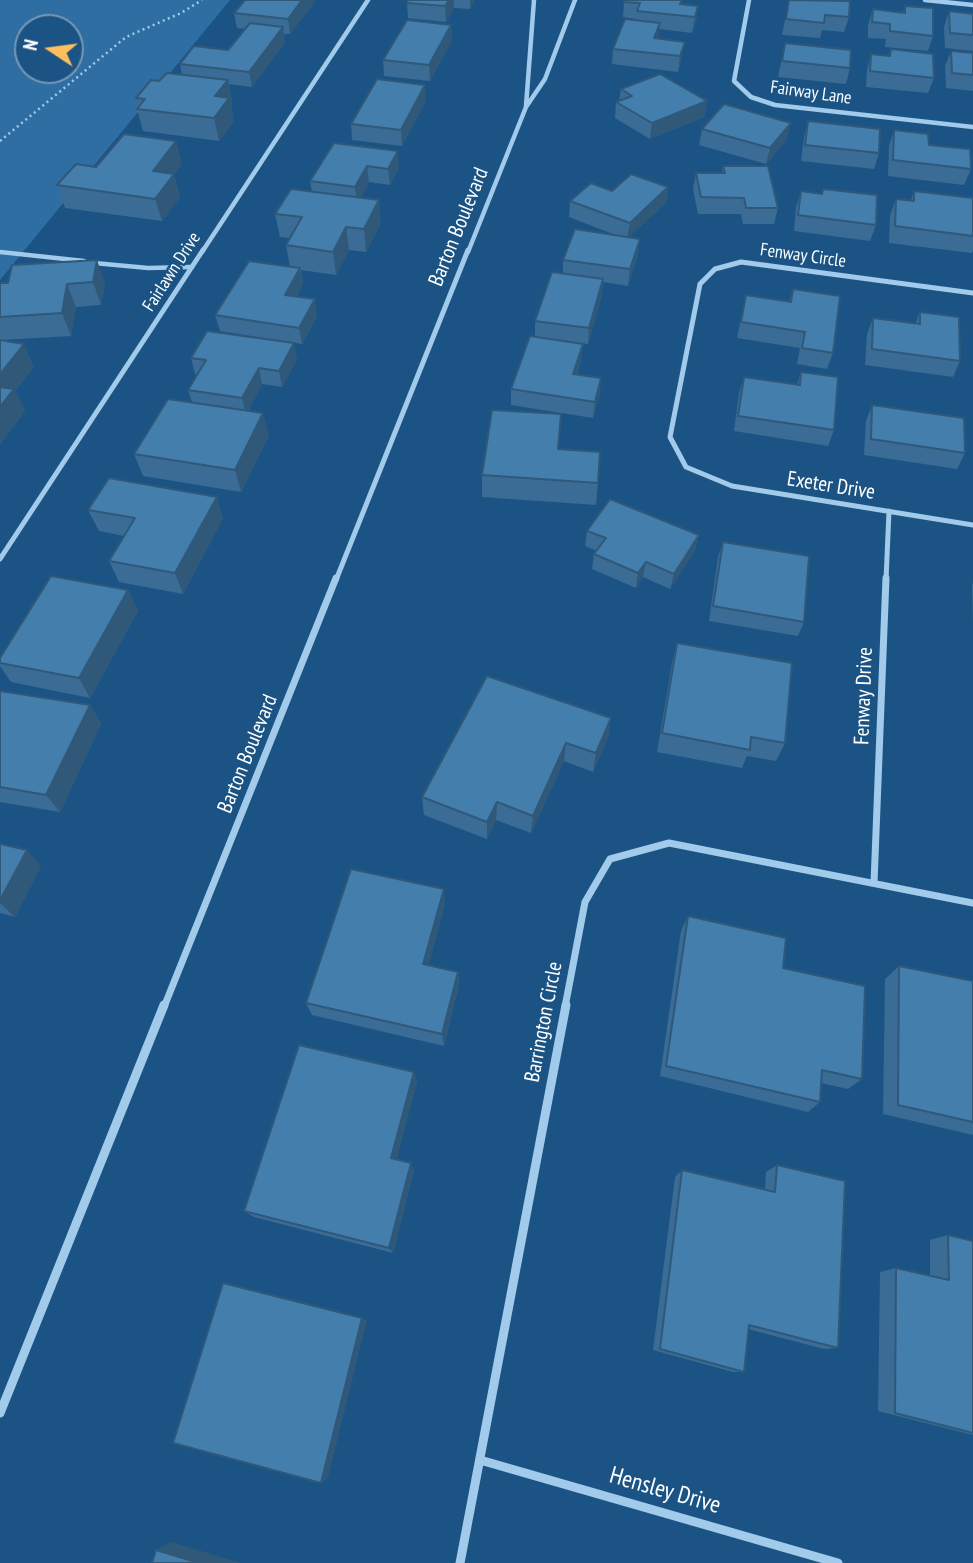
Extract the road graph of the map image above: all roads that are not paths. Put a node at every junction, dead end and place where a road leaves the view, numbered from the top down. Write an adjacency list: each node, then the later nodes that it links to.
1 (368, 0): 10 (street, Fairlawn Drive)
2 (534, 0): 7 (street, Barton Boulevard)
3 (575, 0): 7 (street, Barton Boulevard)
4 (749, 0): 8 (street, Fairway Lane)
5 (925, 0): 6 (street)
6 (973, 5)
7 (526, 107): 18 (street, Barton Boulevard)
8 (973, 127)
9 (0, 252): 10 (lane)
10 (192, 267): 15 (street, Fairlawn Drive)
11 (973, 293): 12 (street, Fenway Circle)
12 (686, 467): 13 (street, Exeter Drive)
13 (889, 511): 14 (street, Exeter Drive); 16 (street, Fenway Drive)
14 (973, 525)
15 (0, 559)
16 (874, 883): 17 (street, Barrington Circle); 19 (street, Barrington Circle)
17 (973, 903)
18 (0, 1413)
19 (480, 1460): 20 (street, Barrington Circle); 21 (street, Hensley Drive)
20 (460, 1563)
21 (838, 1563)

